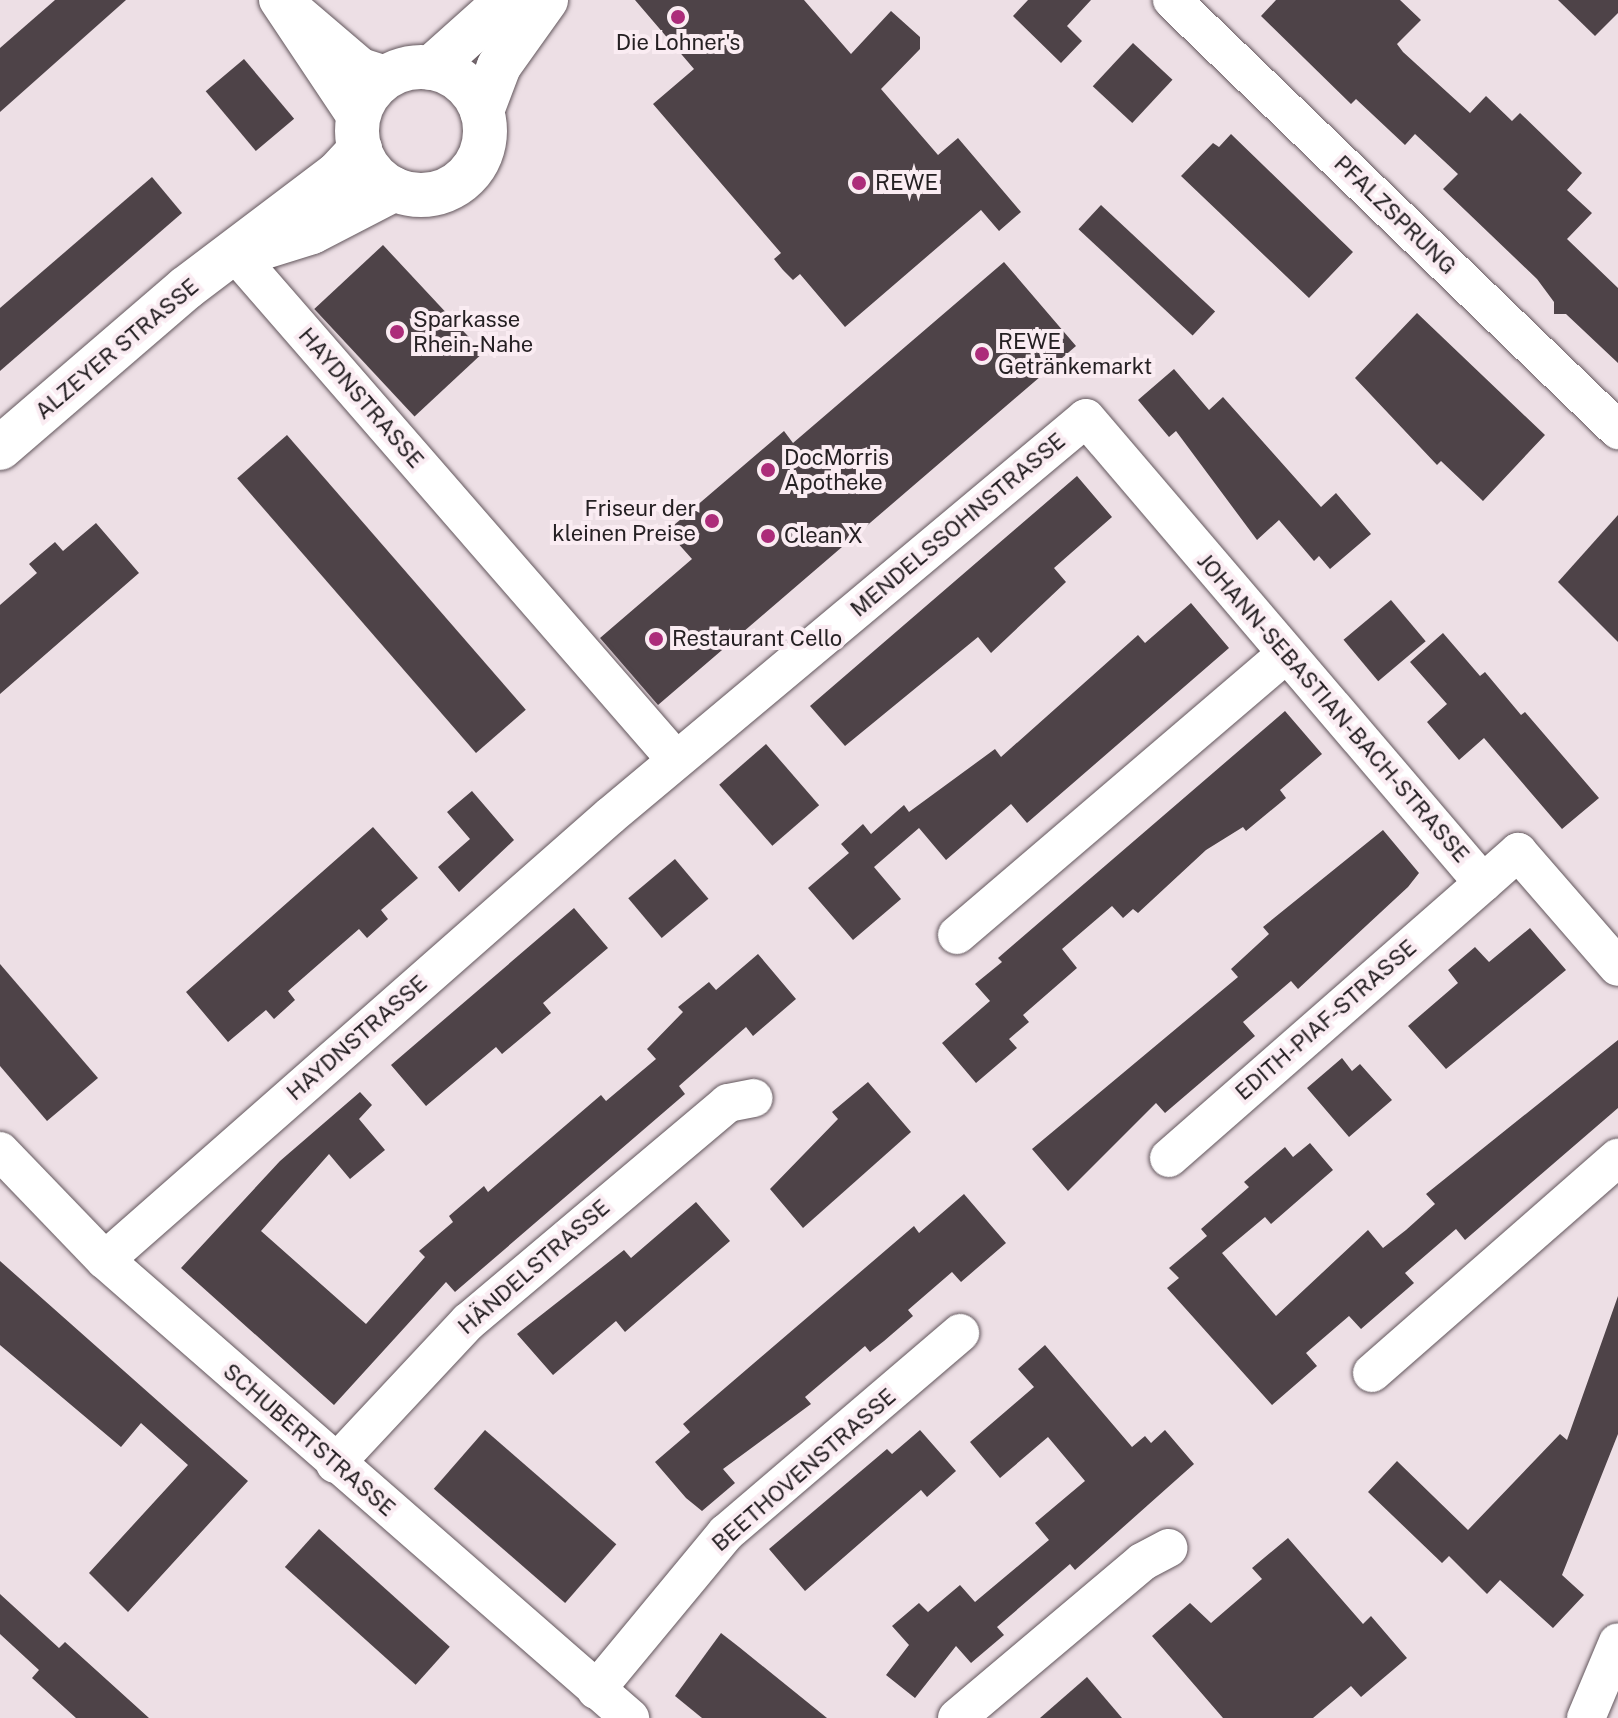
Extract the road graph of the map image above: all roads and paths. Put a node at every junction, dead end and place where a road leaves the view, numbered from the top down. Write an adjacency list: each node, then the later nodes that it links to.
1 (280, 0): 6 (street); 8 (street)
2 (507, 0): 5 (main road)
3 (546, 0): 7 (main road)
4 (1172, 0): 12 (street, PFALZSPRUNG)
5 (431, 68): 6 (main road); 7 (main road)
6 (388, 76): 8 (main road)
7 (482, 111): 9 (main road)
8 (359, 134): 9 (main road); 10 (main road, ALZEYER STRASSE)
9 (395, 189): 10 (main road, ALZEYER STRASSE)
10 (235, 253): 13 (main road, ALZEYER STRASSE); 15 (street, HAYDNSTRASSE)
11 (1086, 418): 14 (street, JOHANN-SEBASTIAN-BACH-STRASSE); 15 (street, MENDELSSOHNSTRASSE)
12 (1618, 430)
13 (0, 448)
14 (1285, 655): 17 (street, JOHANN-SEBASTIAN-BACH-STRASSE); 18 (street)
15 (676, 760): 16 (street, MENDELSSOHNSTRASSE)
16 (610, 816): 24 (street, HAYDNSTRASSE)
17 (1483, 883): 19 (street, JOHANN-SEBASTIAN-BACH-STRASSE); 22 (street, EDITH-PIAF-STRASSE)
18 (957, 935)
19 (1618, 967)
20 (754, 1098): 27 (street, HÄNDELSTRASSE)
21 (0, 1151): 24 (street, SCHUBERTSTRASSE)
22 (1169, 1158)
23 (1618, 1158): 26 (street)
24 (105, 1260): 27 (street, SCHUBERTSTRASSE)
25 (960, 1333): 30 (street, BEETHOVENSTRASSE)
26 (1372, 1373)
27 (335, 1464): 30 (street, SCHUBERTSTRASSE)
28 (1168, 1548): 32 (street)
29 (1618, 1642): 33 (street)
30 (596, 1690): 31 (street, SCHUBERTSTRASSE)
31 (630, 1718)
32 (957, 1718)
33 (1586, 1718)

